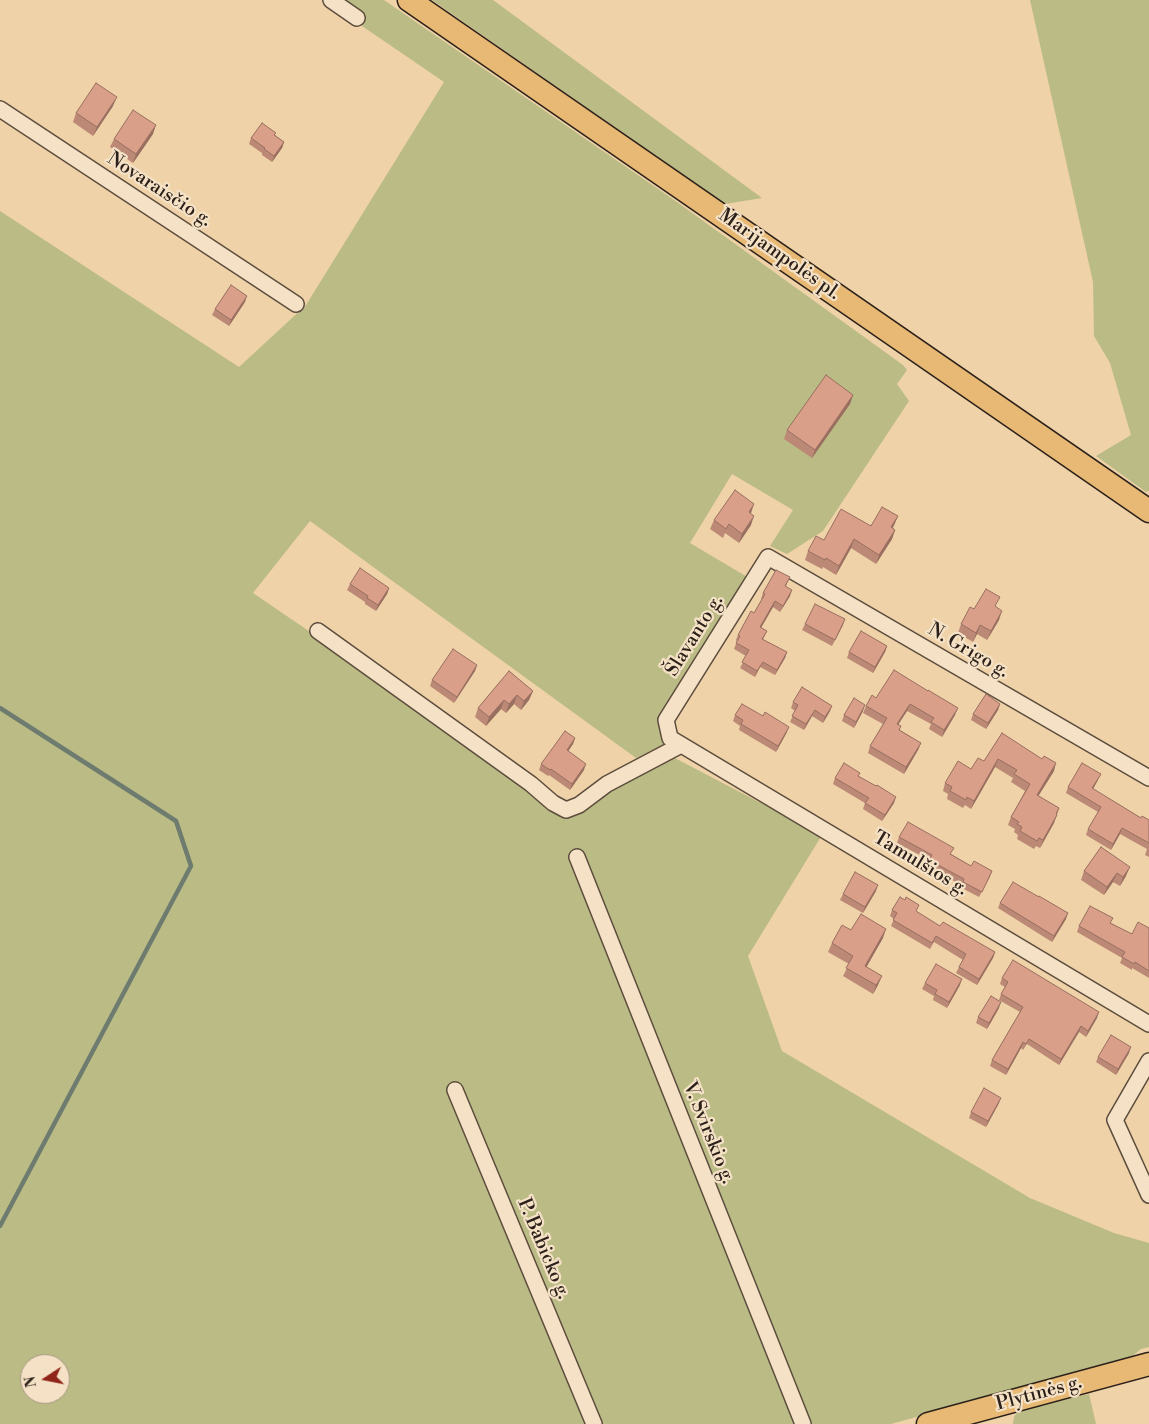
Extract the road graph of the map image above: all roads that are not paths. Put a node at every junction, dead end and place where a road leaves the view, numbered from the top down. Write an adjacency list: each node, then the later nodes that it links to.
1 (331, 0): 3 (street)
2 (409, 0): 6 (main road, Marijampolės pl.)
3 (357, 18)
4 (0, 109): 5 (street, Novaraisčio g.)
5 (296, 304)
6 (1149, 511)
7 (768, 557): 9 (street, Šlavanto g.); 10 (street, N. Grigo g.)
8 (318, 631): 9 (street)
9 (676, 742): 12 (street, Tamulšios g.)
10 (1149, 778)
11 (577, 857): 18 (street, V. Svirskio g.)
12 (1149, 1024)
13 (1149, 1061): 15 (street)
14 (455, 1090): 17 (street, P. Babicko g.)
15 (1149, 1195)
16 (1149, 1364): 19 (main road, Plytinės g.)
17 (594, 1424)
18 (803, 1424)
19 (928, 1424)

